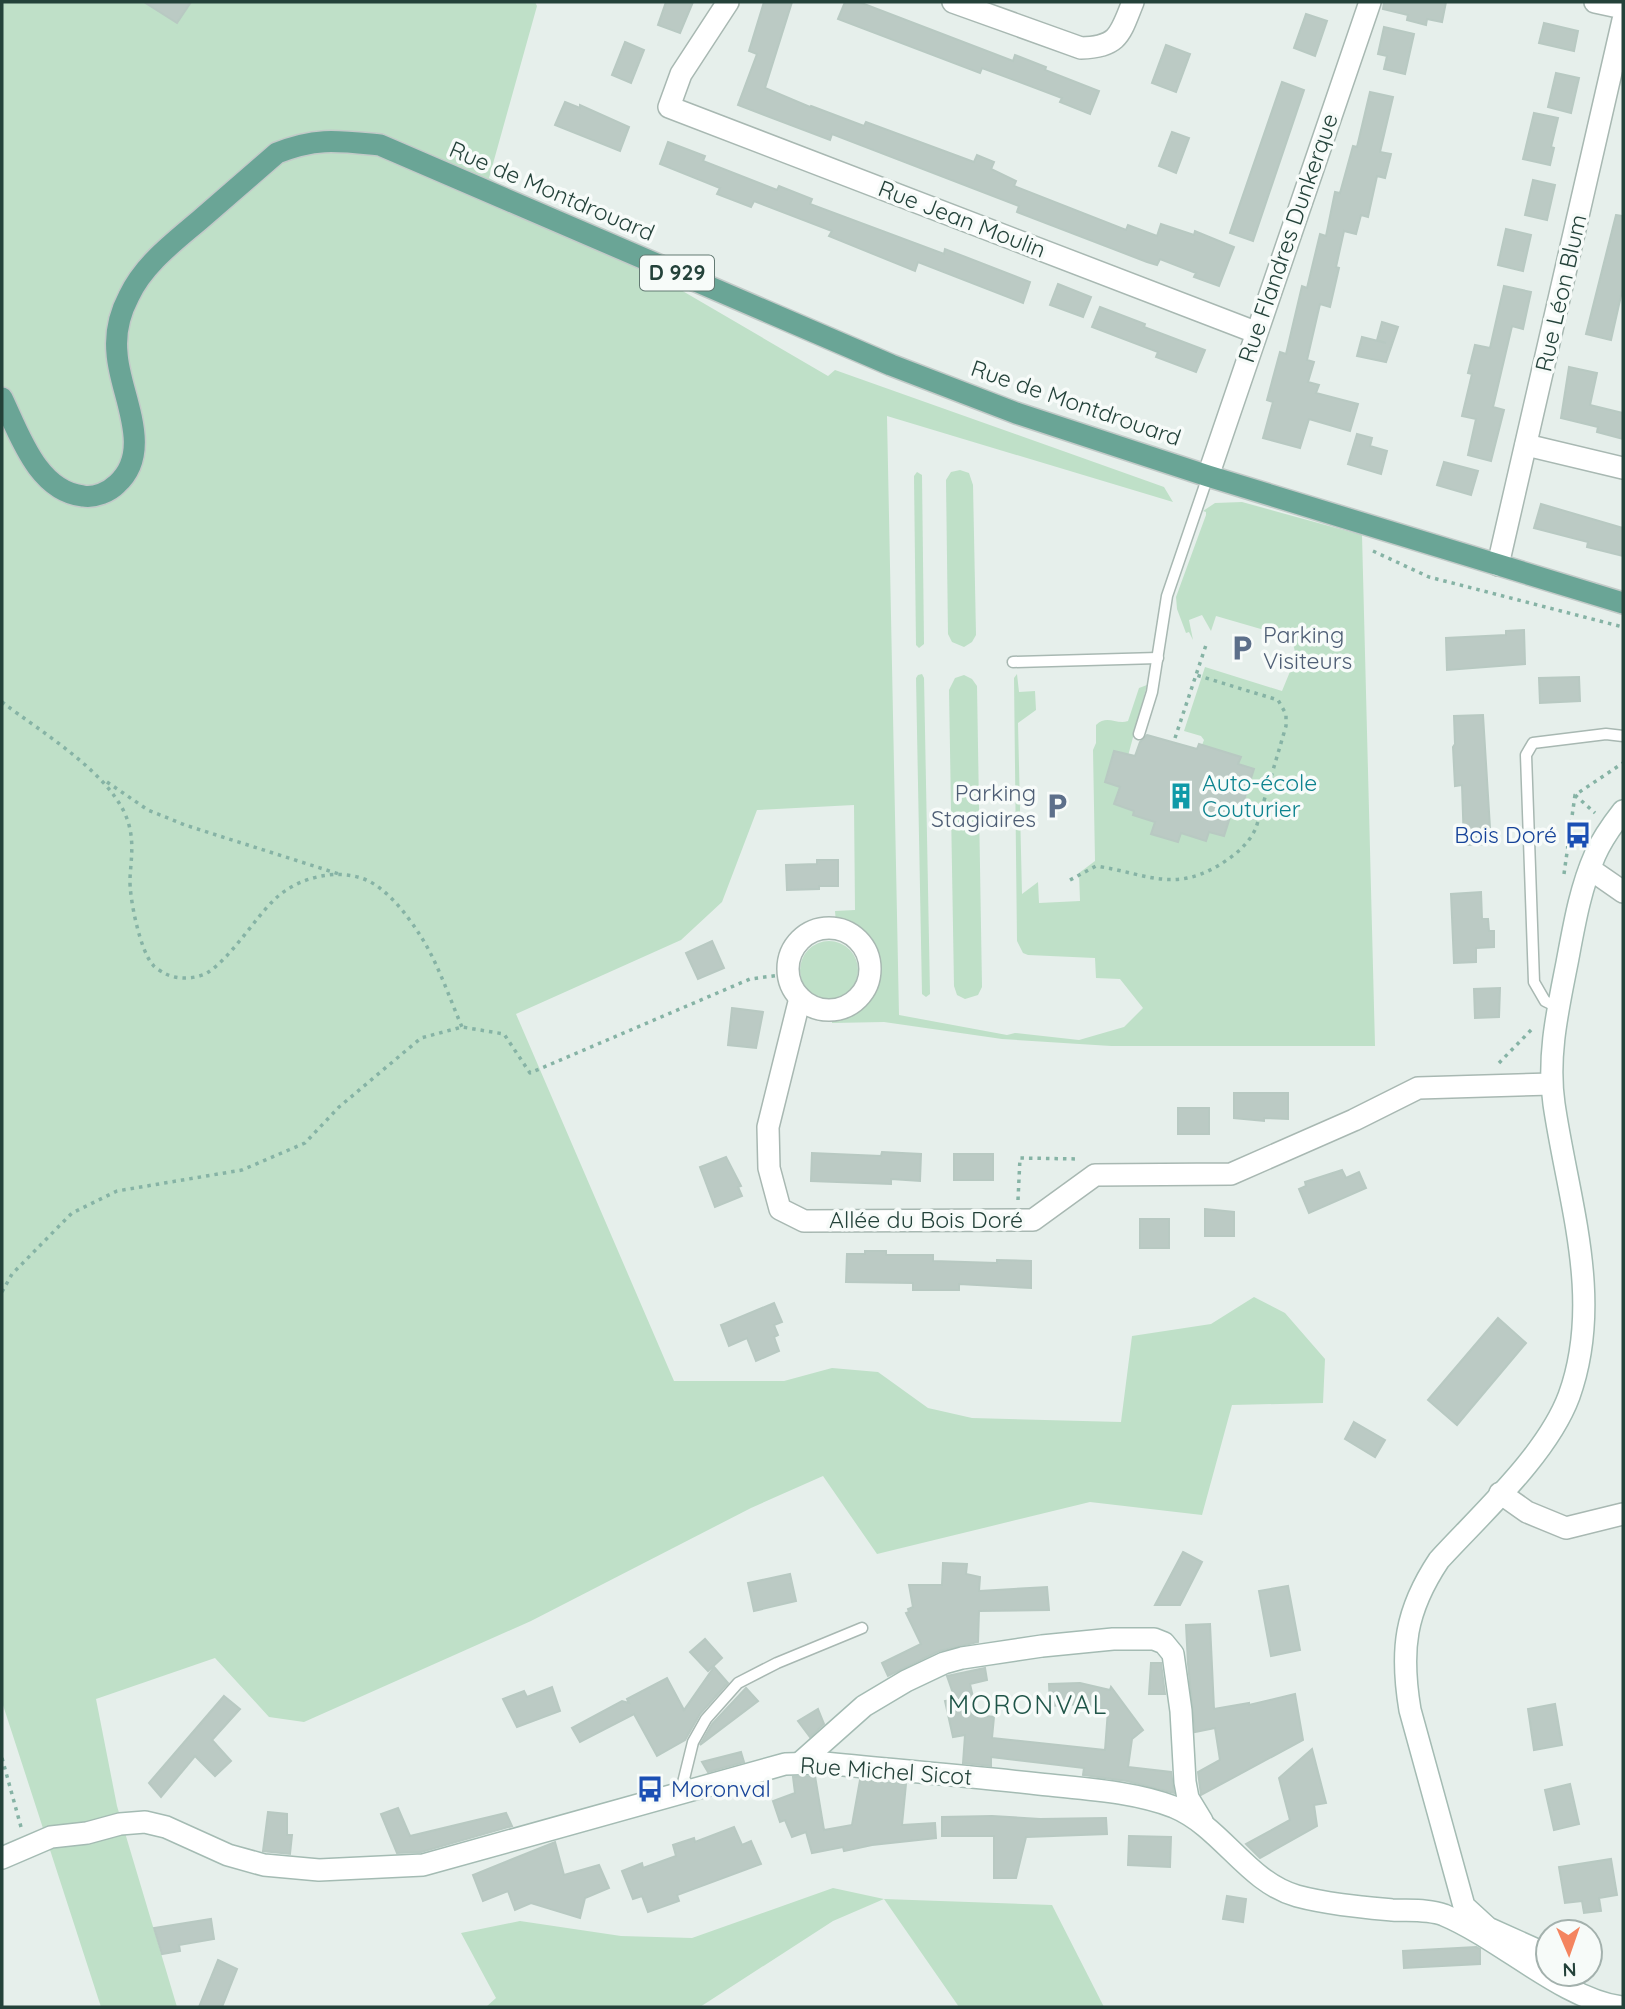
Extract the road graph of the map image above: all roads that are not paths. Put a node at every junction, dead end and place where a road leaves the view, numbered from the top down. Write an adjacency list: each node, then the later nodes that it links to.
1 (728, 2): 8 (street, Rue Jean Moulin)
2 (953, 2): 3 (street)
3 (1133, 2)
4 (1370, 2): 8 (street, Rue Flandres Dunkerque)
5 (1595, 2): 6 (street)
6 (1623, 8)
7 (1623, 30): 10 (street, Rue Léon Blum)
8 (1255, 332): 12 (street, Rue Flandres Dunkerque)
9 (2, 398): 12 (main road, Rue de Montdrouard / D 929)
10 (1526, 445): 11 (street); 13 (street, Rue Léon Blum)
11 (1623, 468)
12 (1208, 476): 13 (main road, Rue de Montdrouard / D 929); 15 (lane)
13 (1498, 565): 14 (main road, Rue de Montdrouard / D 929)
14 (1623, 603)
15 (1158, 658): 16 (lane); 17 (lane)
16 (1013, 662)
17 (1139, 734)
18 (1623, 736): 23 (lane)
19 (1623, 811): 20 (street)
20 (1590, 869): 21 (street); 23 (street)
21 (1623, 892)
22 (800, 998): 22 (street); 24 (street, Allée du Bois Doré)
23 (1550, 1014): 24 (street)
24 (1552, 1084): 25 (street)
25 (1500, 1493): 26 (street); 32 (street)
26 (1623, 1514)
27 (863, 1628): 29 (lane)
28 (801, 1762): 29 (street, Rue Michel Sicot); 30 (street, Rue Michel Sicot); 30 (street)
29 (680, 1795): 31 (street, Rue Michel Sicot)
30 (1203, 1823): 32 (street, Rue Michel Sicot)
31 (2, 1858)
32 (1450, 1904): 33 (street); 35 (street)
33 (1534, 1949)
34 (1595, 1988): 35 (street)
35 (1622, 2006)

